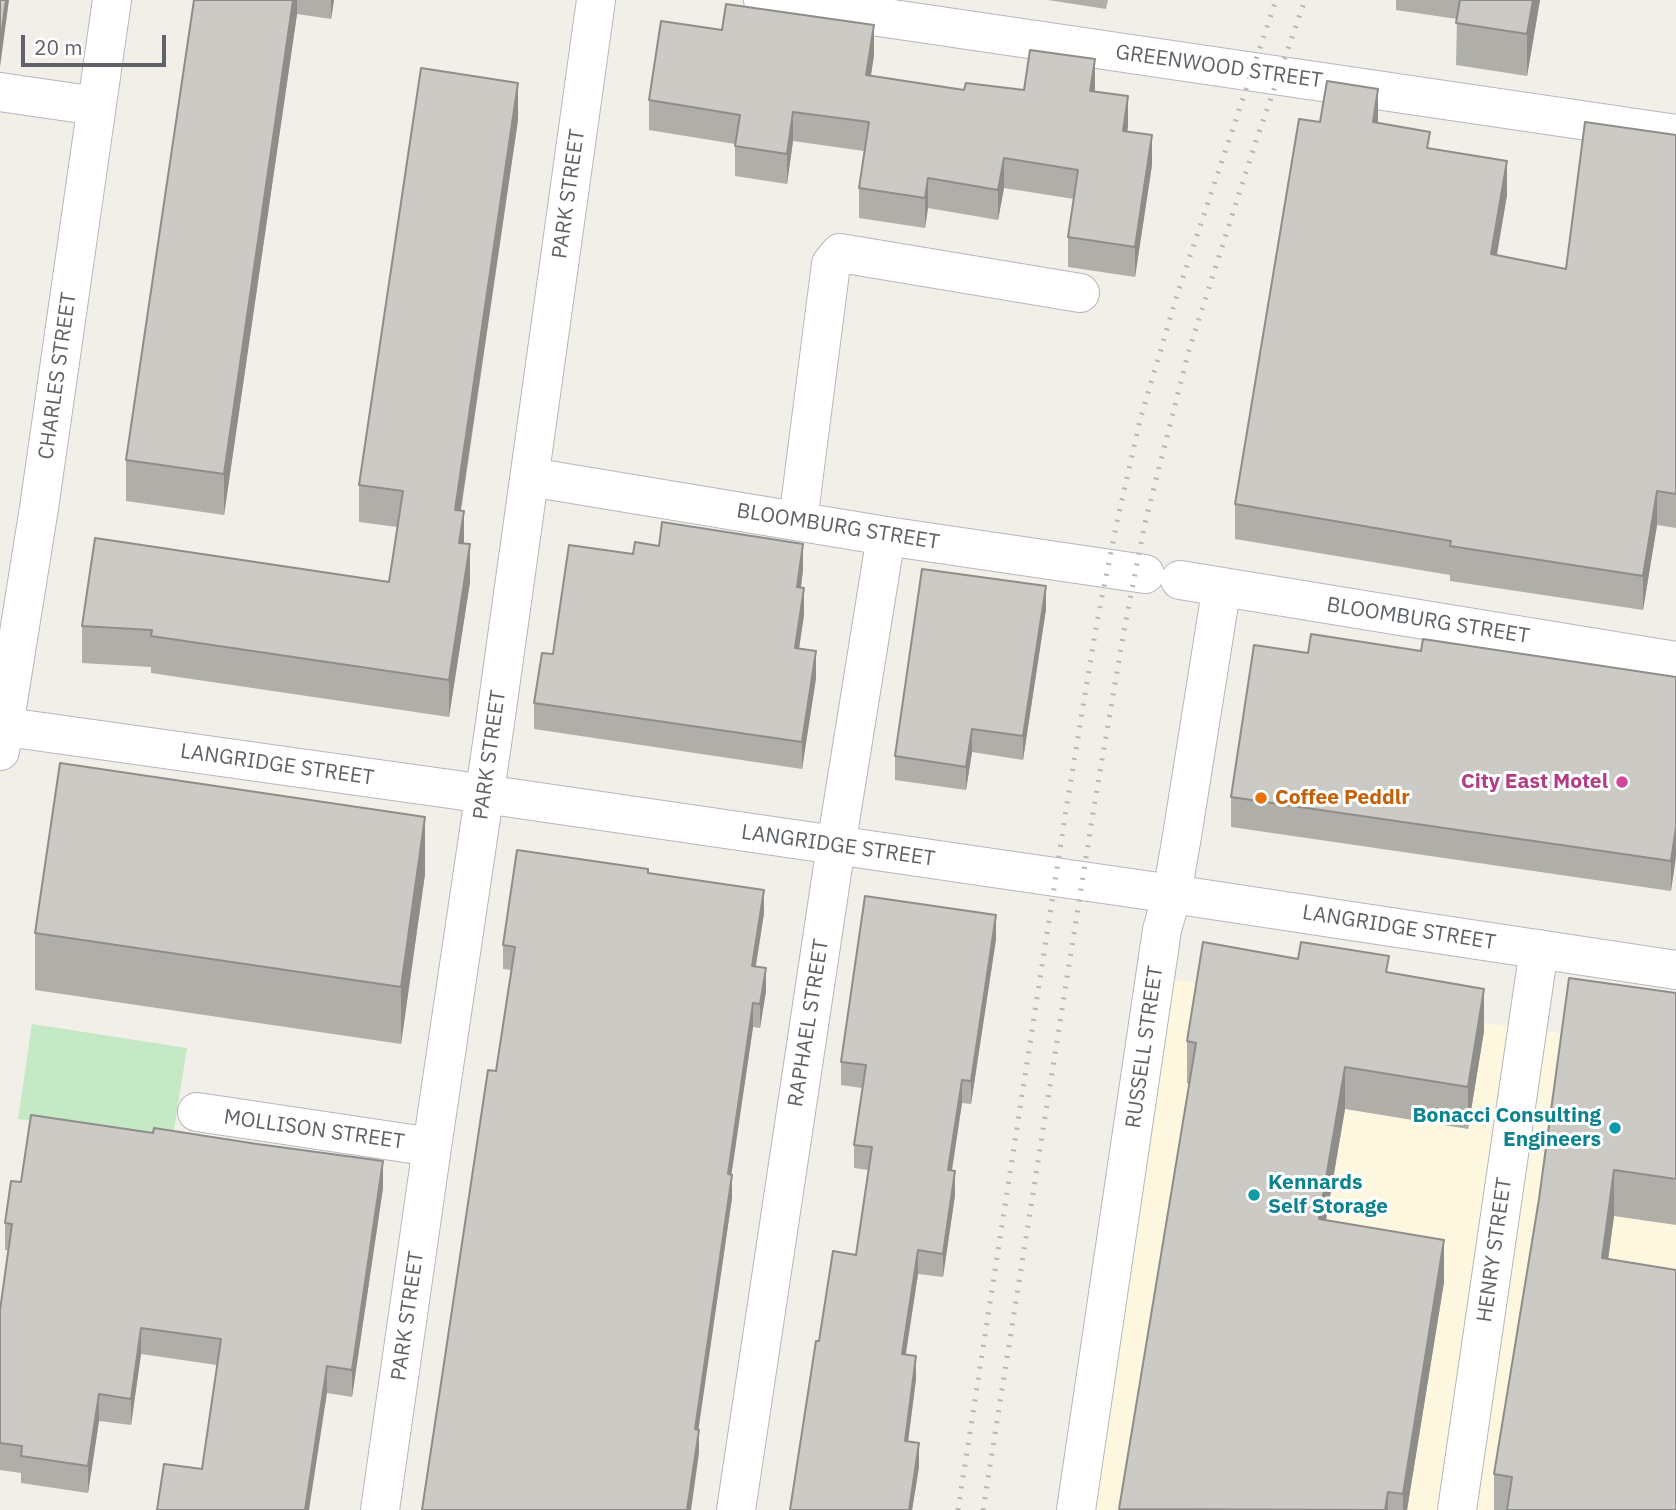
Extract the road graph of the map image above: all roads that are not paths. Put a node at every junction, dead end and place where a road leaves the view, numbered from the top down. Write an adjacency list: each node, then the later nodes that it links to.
1 (112, 0): 5 (street, CHARLES STREET)
2 (596, 0): 8 (street, PARK STREET)
3 (763, 0): 6 (street, GREENWOOD STREET)
4 (0, 92): 5 (street)
5 (96, 106): 13 (street, CHARLES STREET)
6 (1676, 134)
7 (1080, 293): 9 (street)
8 (530, 477): 9 (street, BLOOMBURG STREET); 14 (street, PARK STREET)
9 (798, 521): 10 (street, BLOOMBURG STREET)
10 (886, 536): 11 (street, BLOOMBURG STREET); 15 (street, RAPHAEL STREET)
11 (1230, 588): 12 (street, BLOOMBURG STREET); 16 (street, RUSSELL STREET)
12 (1676, 661)
13 (2, 735): 14 (street, LANGRIDGE STREET)
14 (485, 794): 15 (street, LANGRIDGE STREET); 20 (street, PARK STREET)
15 (836, 846): 16 (street, LANGRIDGE STREET); 22 (street, RAPHAEL STREET)
16 (1172, 894): 17 (street, LANGRIDGE STREET); 23 (street, RUSSELL STREET)
17 (1539, 949): 18 (street, LANGRIDGE STREET); 24 (street, HENRY STREET)
18 (1676, 970)
19 (197, 1112): 20 (street, MOLLISON STREET)
20 (432, 1147): 21 (street, PARK STREET)
21 (380, 1510)
22 (736, 1510)
23 (1076, 1510)
24 (1457, 1510)

